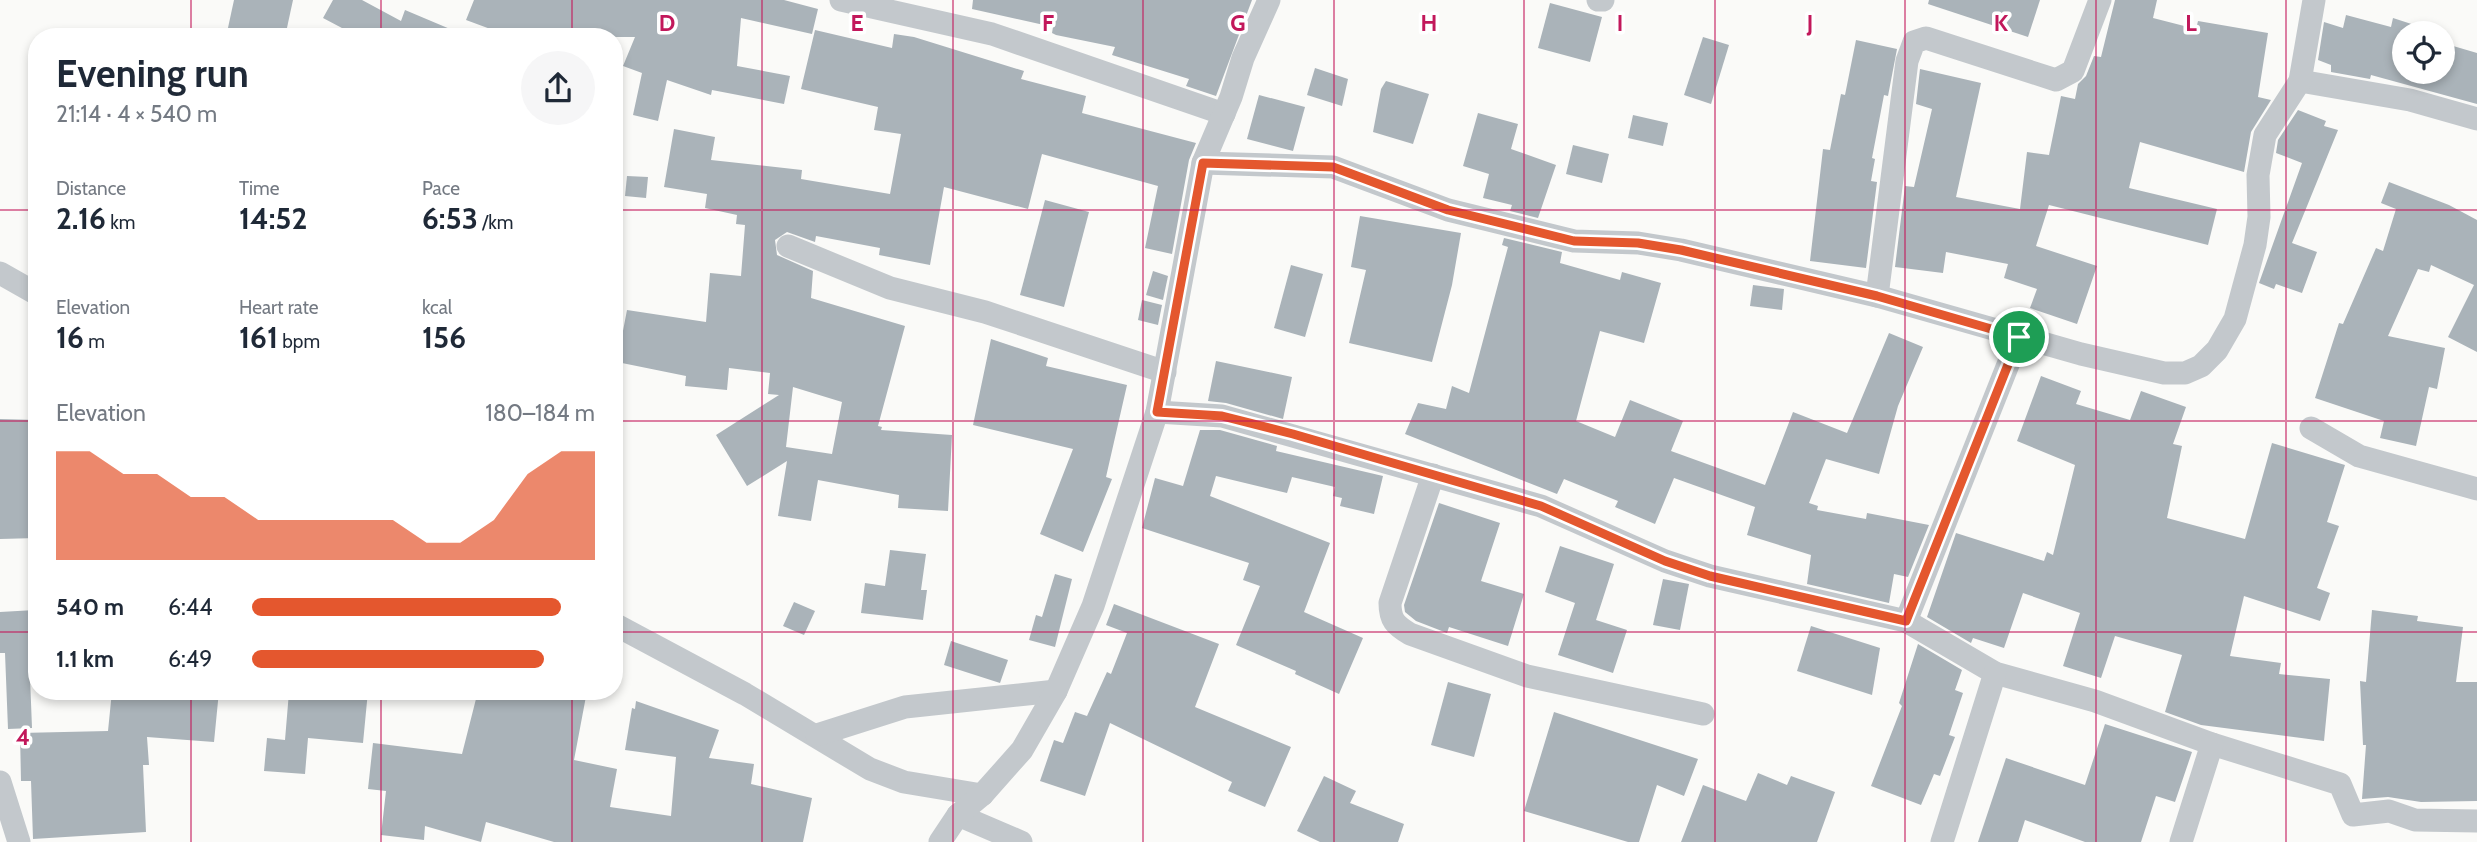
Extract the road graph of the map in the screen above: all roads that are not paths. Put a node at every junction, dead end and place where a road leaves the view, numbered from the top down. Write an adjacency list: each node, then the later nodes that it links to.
1 (841, 0): 6 (street)
2 (1269, 0): 6 (street)
3 (2100, 0): 12 (street)
4 (2314, 0): 5 (street)
5 (2300, 81): 7 (street); 13 (street)
6 (1224, 114): 8 (street)
7 (2477, 119)
8 (1203, 163): 12 (street); 14 (street)
9 (788, 246): 14 (street)
10 (0, 273): 11 (street)
11 (28, 289)
12 (1877, 296): 13 (street)
13 (2019, 337): 19 (street)
14 (1165, 372): 15 (street)
15 (1157, 412): 17 (street); 22 (street)
16 (2311, 428): 18 (street)
17 (1433, 475): 19 (street); 23 (street)
18 (2477, 489)
19 (1906, 621): 21 (street)
20 (623, 629): 24 (street)
21 (1995, 673): 25 (street); 33 (street)
22 (1056, 691): 24 (street); 27 (street)
23 (1703, 714)
24 (817, 735): 27 (street)
25 (2213, 744): 29 (street); 34 (street)
26 (0, 782): 30 (street)
27 (982, 795): 28 (street)
28 (958, 815): 31 (street); 32 (street)
29 (2477, 821)
30 (19, 842)
31 (940, 842)
32 (1021, 842)
33 (1942, 842)
34 (2181, 842)

